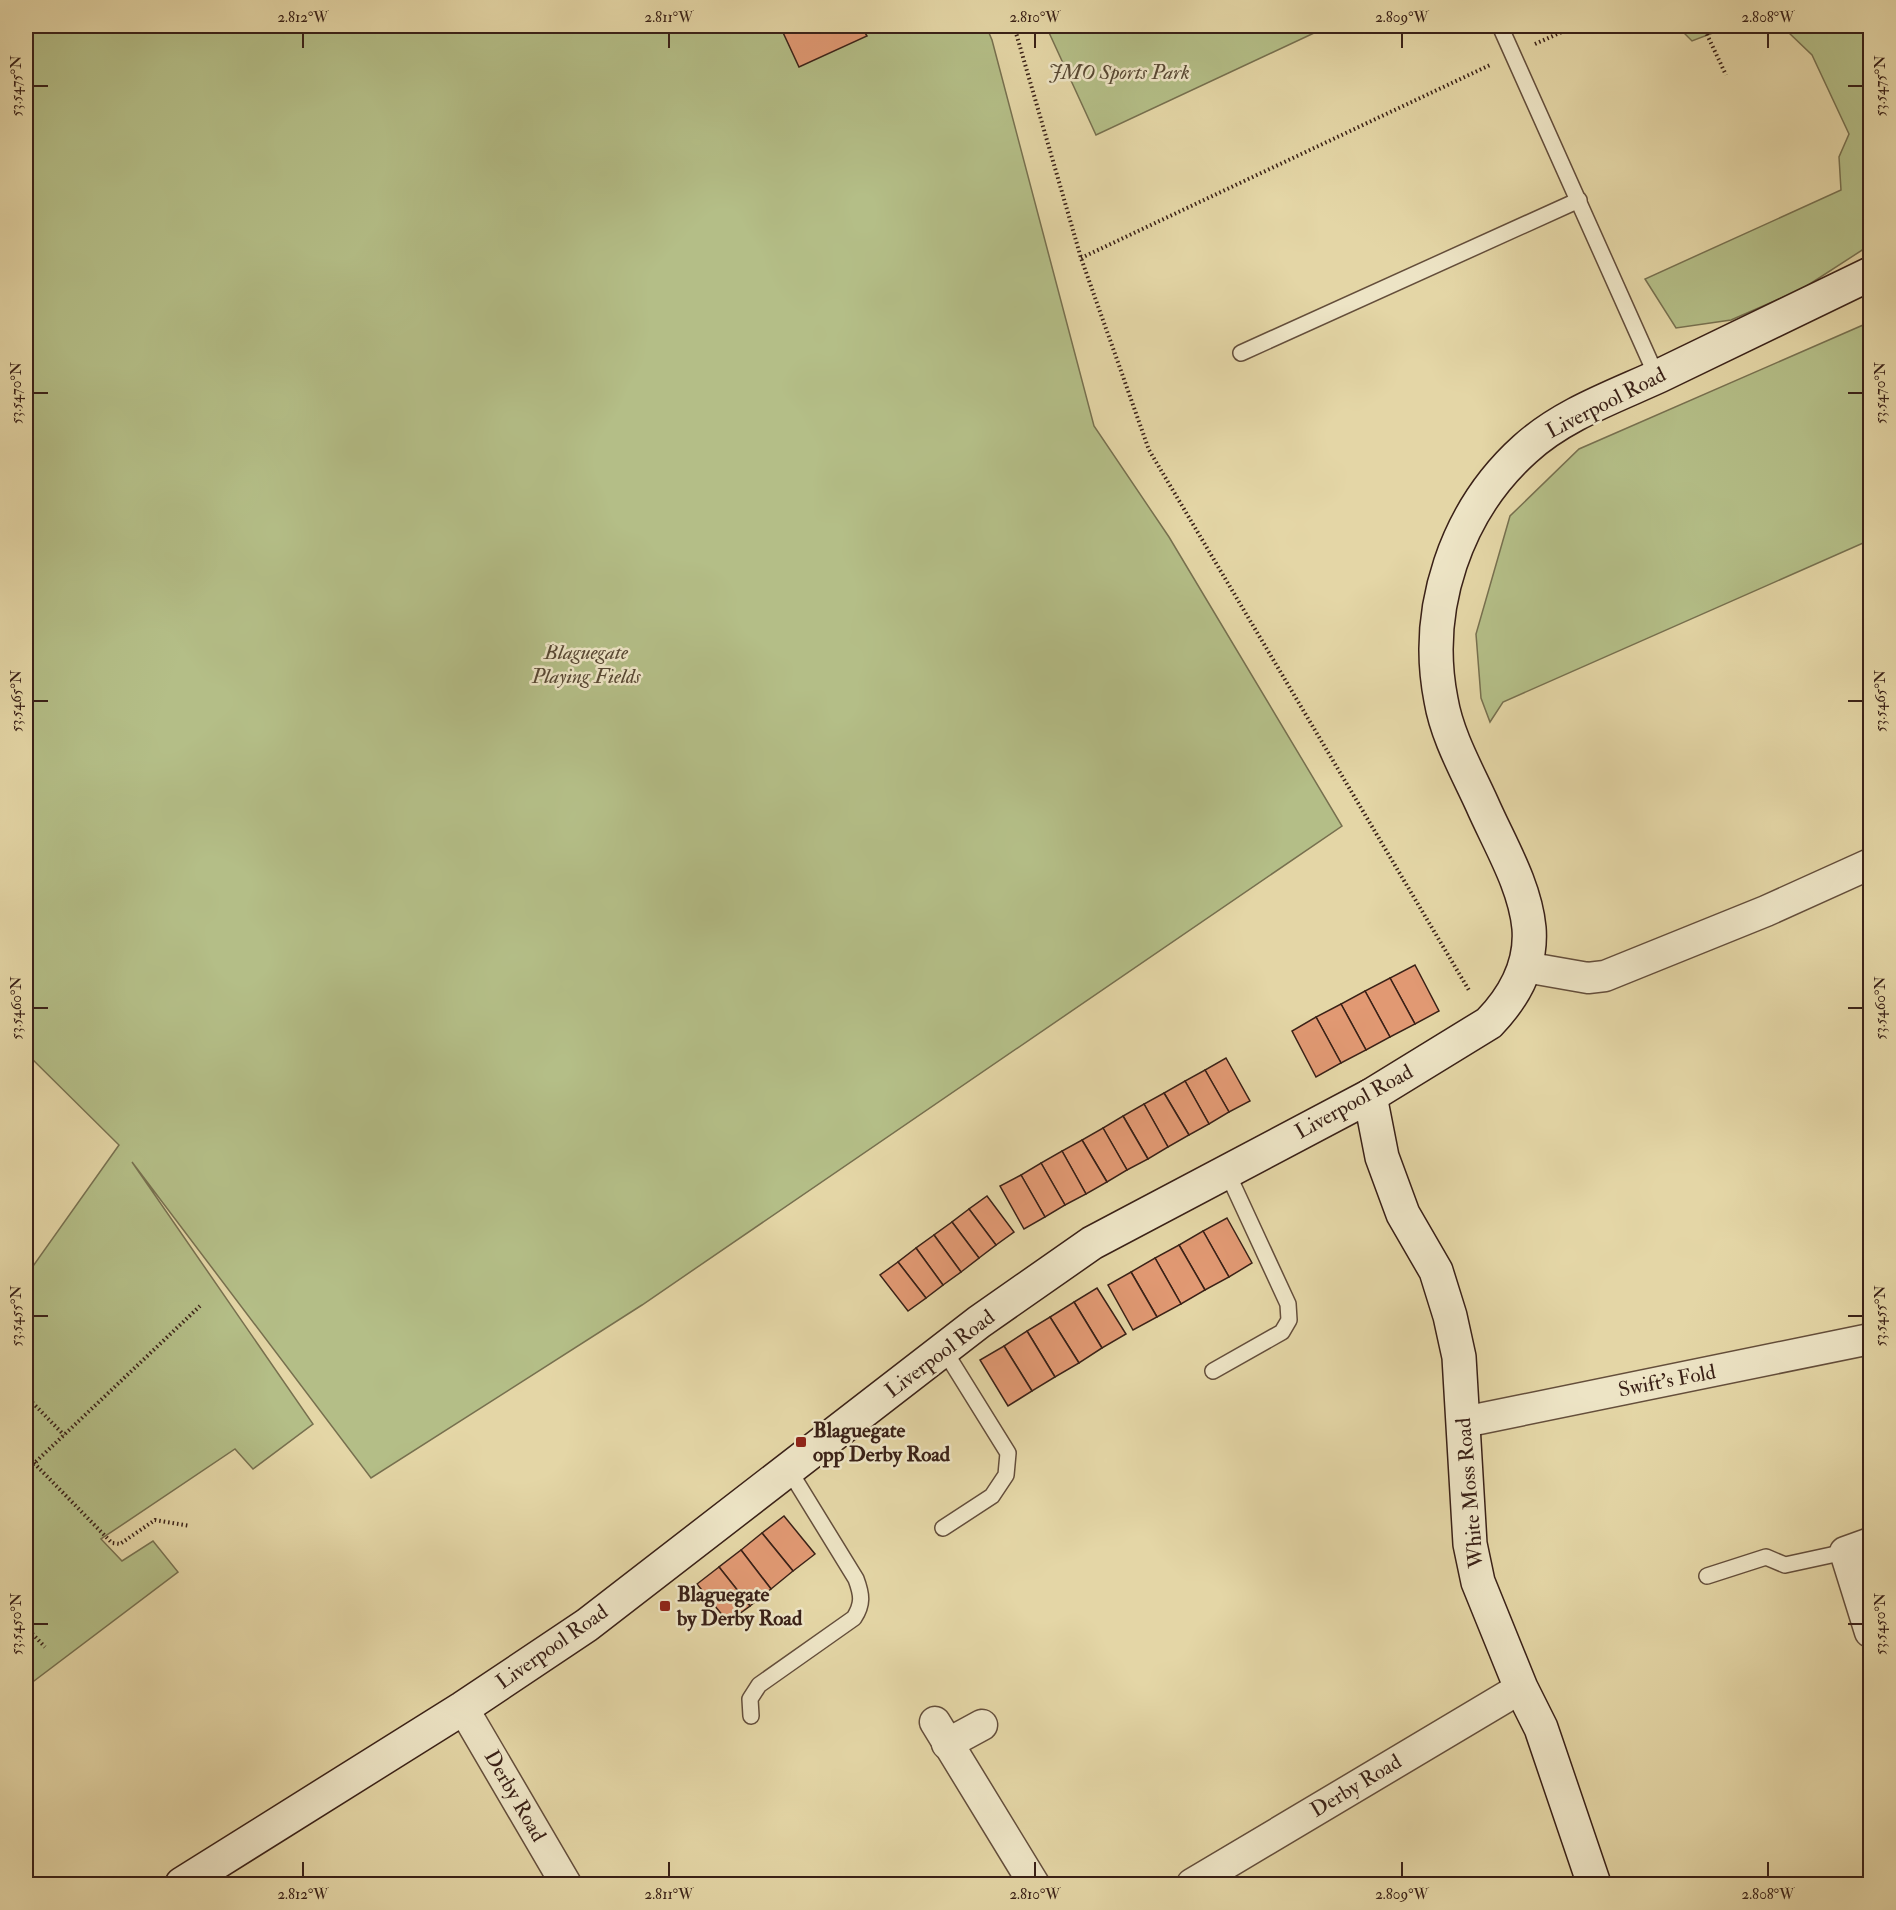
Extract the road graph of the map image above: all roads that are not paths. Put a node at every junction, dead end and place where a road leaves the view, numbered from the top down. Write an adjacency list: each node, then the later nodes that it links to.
1 (1500, 26): 2 (lane)
2 (1579, 200): 4 (lane); 5 (lane)
3 (1870, 274): 5 (main road, Liverpool Road)
4 (1241, 353)
5 (1657, 377): 7 (main road, Liverpool Road)
6 (1870, 864): 7 (street)
7 (1525, 967): 8 (main road, Liverpool Road)
8 (1370, 1096): 9 (main road, Liverpool Road); 13 (main road, White Moss Road)
9 (1227, 1172): 11 (main road, Liverpool Road); 12 (lane)
10 (1870, 1339): 13 (street, Swift's Fold)
11 (944, 1350): 14 (main road, Liverpool Road); 15 (lane)
12 (1213, 1371)
13 (1464, 1422): 19 (main road, White Moss Road)
14 (789, 1470): 20 (main road, Liverpool Road); 21 (lane)
15 (944, 1528)
16 (1858, 1548): 17 (lane); 18 (street)
17 (1707, 1576)
18 (1870, 1632)
19 (1521, 1688): 26 (street, Derby Road); 27 (main road, White Moss Road)
20 (463, 1708): 23 (main road, Liverpool Road); 24 (street, Derby Road)
21 (751, 1716)
22 (982, 1725): 25 (street)
23 (182, 1884)
24 (566, 1884)
25 (1034, 1884)
26 (1192, 1884)
27 (1594, 1884)

